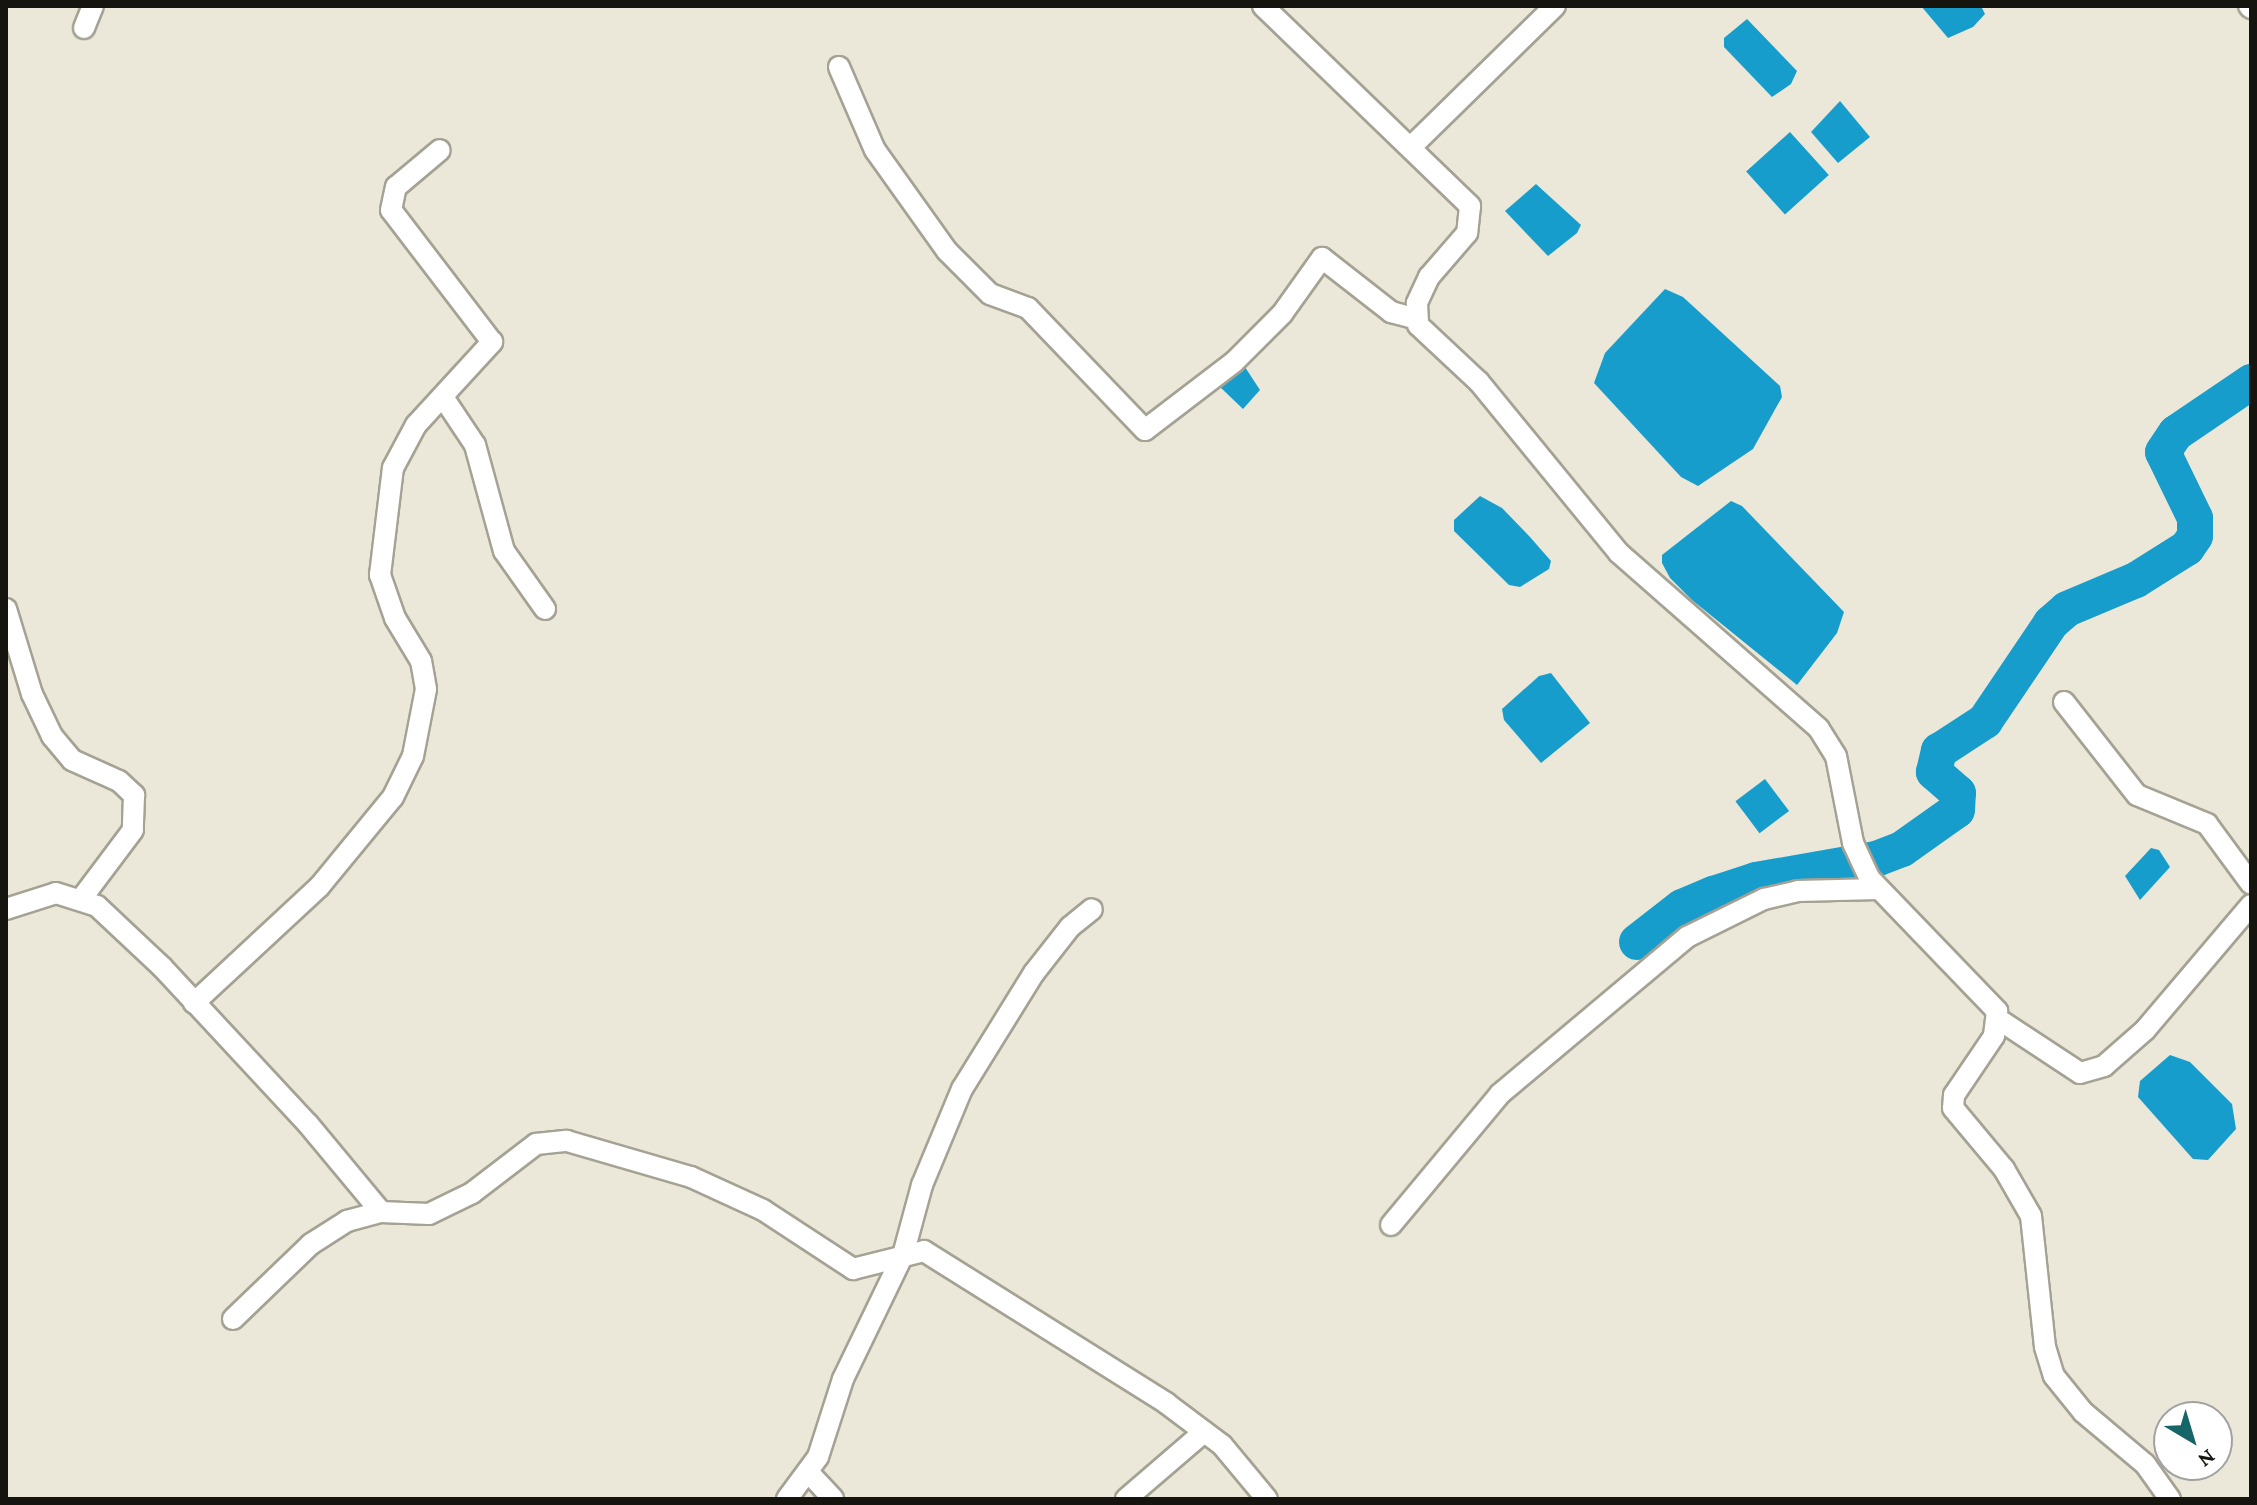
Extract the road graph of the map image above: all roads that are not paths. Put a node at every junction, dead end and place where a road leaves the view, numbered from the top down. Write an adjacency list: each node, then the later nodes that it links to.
1 (93, 6): 4 (street)
2 (1263, 6): 6 (street)
3 (1555, 6): 6 (street)
4 (84, 28)
5 (839, 67): 8 (street)
6 (1412, 146): 8 (street)
7 (440, 150): 9 (street)
8 (1414, 318): 13 (street)
9 (443, 397): 11 (street); 19 (street)
10 (6, 609): 15 (street)
11 (545, 609)
12 (2064, 702): 14 (street)
13 (1873, 883): 20 (street); 22 (street)
14 (2251, 884)
15 (82, 898): 17 (street); 19 (street)
16 (2251, 905): 20 (street)
17 (6, 909)
18 (1092, 909): 23 (street)
19 (194, 1003): 21 (street)
20 (1998, 1019): 31 (street)
21 (381, 1212): 23 (street); 24 (street)
22 (1391, 1225)
23 (903, 1255): 25 (street); 26 (street)
24 (233, 1319)
25 (1204, 1432): 29 (street); 30 (street)
26 (810, 1474): 27 (street); 28 (street)
27 (787, 1499)
28 (833, 1499)
29 (1126, 1499)
30 (1267, 1499)
31 (2170, 1499)

